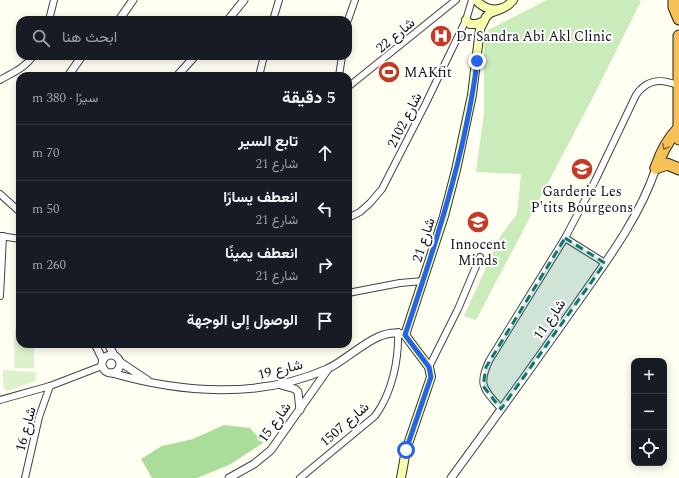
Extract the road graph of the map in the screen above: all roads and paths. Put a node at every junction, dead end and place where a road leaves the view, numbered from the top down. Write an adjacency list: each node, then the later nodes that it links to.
1 (54, 0): 13 (street)
2 (133, 0): 14 (street)
3 (244, 0): 15 (street)
4 (279, 0): 16 (street)
5 (355, 0): 17 (street)
6 (456, 0): 32 (street, شارع 22)
7 (472, 0): 19 (street, شارع 2102)
8 (476, 0): 12 (main road)
9 (674, 0): 18 (highway)
10 (678, 0): 18 (highway)
11 (514, 1): 12 (main road)
12 (501, 9): 20 (main road)
13 (50, 16)
14 (122, 16)
15 (231, 16)
16 (274, 16)
17 (349, 16)
18 (679, 17)
19 (466, 20): 20 (main road); 40 (street, شارع 2102)
20 (482, 22): 46 (main road, شارع 21)
21 (679, 36): 33 (highway)
22 (30, 60): 31 (street)
23 (79, 60): 27 (street)
24 (191, 60): 28 (street)
25 (263, 60): 29 (street)
26 (341, 60): 30 (street)
27 (71, 72)
28 (181, 72)
29 (260, 72)
30 (340, 72)
31 (0, 80)
32 (352, 84)
33 (679, 86): 34 (highway); 43 (street)
34 (678, 128): 35 (highway); 36 (highway, one-way to 36)
35 (679, 140)
36 (656, 168): 37 (highway); 45 (street, شارع 11)
37 (679, 169)
38 (0, 194): 39 (street)
39 (16, 208)
40 (352, 216)
41 (1, 236): 42 (street); 48 (street)
42 (16, 238)
43 (565, 238): 45 (street); 62 (street)
44 (480, 257): 55 (street)
45 (605, 263): 62 (street, شارع 11)
46 (423, 280): 47 (street); 49 (main road, شارع 21)
47 (352, 292)
48 (0, 296)
49 (402, 333): 55 (main road); 56 (street, شارع 19); 66 (street, شارع 1507)
50 (97, 348): 54 (street)
51 (110, 348): 52 (street)
52 (114, 355): 53 (street); 54 (street)
53 (120, 362): 57 (street); 58 (street)
54 (103, 363): 57 (street); 60 (street)
55 (429, 367): 67 (main road)
56 (328, 369): 59 (street, شارع 19); 63 (street, شارع 15)
57 (112, 373): 58 (street, شارع 19)
58 (150, 382): 59 (street, شارع 19)
59 (279, 385): 63 (street)
60 (50, 386): 61 (street); 64 (street, شارع 16)
61 (0, 400)
62 (501, 409): 68 (street, شارع 11)
63 (300, 410): 65 (street, شارع 15)
64 (25, 478)
65 (229, 478)
66 (300, 478)
67 (401, 478)
68 (451, 478)

